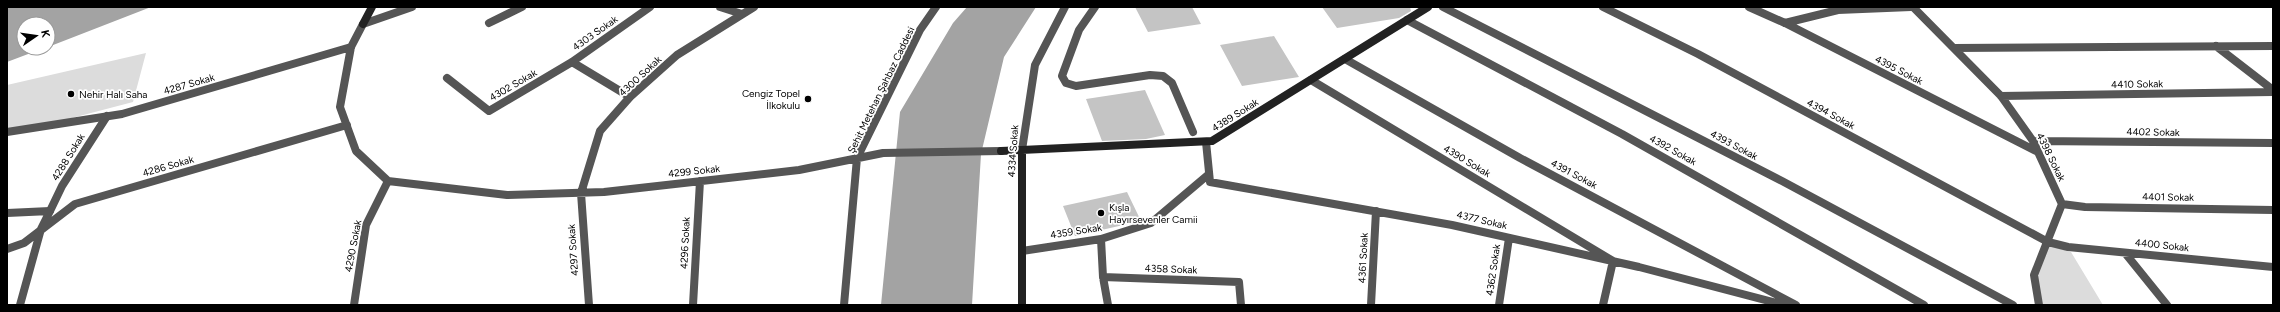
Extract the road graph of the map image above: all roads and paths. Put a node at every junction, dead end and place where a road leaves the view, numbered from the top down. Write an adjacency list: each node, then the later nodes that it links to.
1 (372, 7): 19 (main road)
2 (412, 7): 19 (street)
3 (522, 7): 17 (street)
4 (650, 7): 25 (street, 4303 Sokak)
5 (720, 7): 15 (street)
6 (754, 7): 15 (street, 4300 Sokak)
7 (936, 7): 41 (street, Şehit Metehan Şahbaz Caddesi)
8 (1065, 7): 38 (street, 4334 Sokak)
9 (1095, 7): 34 (street)
10 (1428, 7): 16 (main road, 4389 Sokak)
11 (1443, 7): 76 (street, 4393 Sokak)
12 (1603, 7): 54 (street, 4394 Sokak)
13 (1749, 7): 18 (street, 4395 Sokak)
14 (1912, 7): 18 (street); 23 (street, 4398 Sokak)
15 (742, 14): 30 (street, 4300 Sokak)
16 (1407, 20): 24 (main road, 4389 Sokak); 75 (street, 4392 Sokak)
17 (489, 23)
18 (1784, 23): 40 (street, 4395 Sokak)
19 (363, 24): 22 (street)
20 (2216, 46): 21 (street); 23 (street); 28 (street)
21 (2273, 46)
22 (351, 47): 31 (street, 4287 Sokak); 32 (street)
23 (1954, 48): 29 (street, 4398 Sokak)
24 (1345, 59): 27 (main road, 4389 Sokak); 74 (street, 4391 Sokak)
25 (572, 62): 26 (street, 4302 Sokak); 30 (street)
26 (447, 78)
27 (1311, 80): 36 (main road, 4389 Sokak); 58 (street, 4390 Sokak)
28 (2273, 91): 29 (street, 4410 Sokak)
29 (2001, 96): 35 (street, 4398 Sokak)
30 (630, 97): 45 (street, 4300 Sokak)
31 (107, 116): 33 (street, 4287 Sokak); 48 (street, 4288 Sokak)
32 (347, 125): 43 (street); 51 (street, 4286 Sokak)
33 (7, 132)
34 (1193, 132)
35 (2033, 141): 37 (street, 4402 Sokak); 40 (street, 4398 Sokak)
36 (1206, 142): 38 (main road, 4389 Sokak); 42 (street)
37 (2273, 143)
38 (1022, 150): 39 (main road, 4389 Sokak); 56 (main road, 4334 Sokak)
39 (1001, 151): 41 (street, 4299 Sokak)
40 (2038, 152): 46 (street, 4398 Sokak)
41 (857, 158): 44 (street, 4299 Sokak); 66 (street, Şehit Metehan Şahbaz Caddesi)
42 (1209, 174): 49 (street, 4377 Sokak); 53 (street, 4359 Sokak)
43 (388, 181): 45 (street, 4299 Sokak); 63 (street, 4290 Sokak)
44 (700, 181): 45 (street, 4299 Sokak); 65 (street, 4296 Sokak)
45 (581, 193): 64 (street, 4297 Sokak)
46 (2062, 204): 47 (street, 4401 Sokak); 54 (street)
47 (2273, 210)
48 (50, 211): 50 (street); 51 (street, 4288 Sokak)
49 (1376, 211): 52 (street, 4377 Sokak); 70 (street, 4361 Sokak)
50 (7, 213)
51 (41, 229): 55 (street, 4286 Sokak); 62 (street, 4288 Sokak)
52 (1509, 238): 58 (street, 4377 Sokak); 71 (street, 4362 Sokak)
53 (1101, 239): 56 (street, 4359 Sokak); 60 (street)
54 (2048, 242): 57 (street, 4400 Sokak); 77 (street)
55 (7, 250)
56 (1022, 251): 67 (main road, 4334 Sokak)
57 (2125, 252): 59 (street, 4400 Sokak); 78 (street)
58 (1613, 261): 61 (street, 4377 Sokak); 72 (street)
59 (2273, 267)
60 (1103, 277): 68 (street); 69 (street, 4358 Sokak)
61 (1753, 301): 73 (street, 4377 Sokak)
62 (20, 305)
63 (354, 305)
64 (589, 305)
65 (693, 305)
66 (844, 305)
67 (1022, 305)
68 (1108, 305)
69 (1241, 305)
70 (1371, 305)
71 (1499, 305)
72 (1603, 305)
73 (1784, 305)
74 (1796, 305)
75 (1924, 305)
76 (2013, 305)
77 (2040, 305)
78 (2167, 305)

